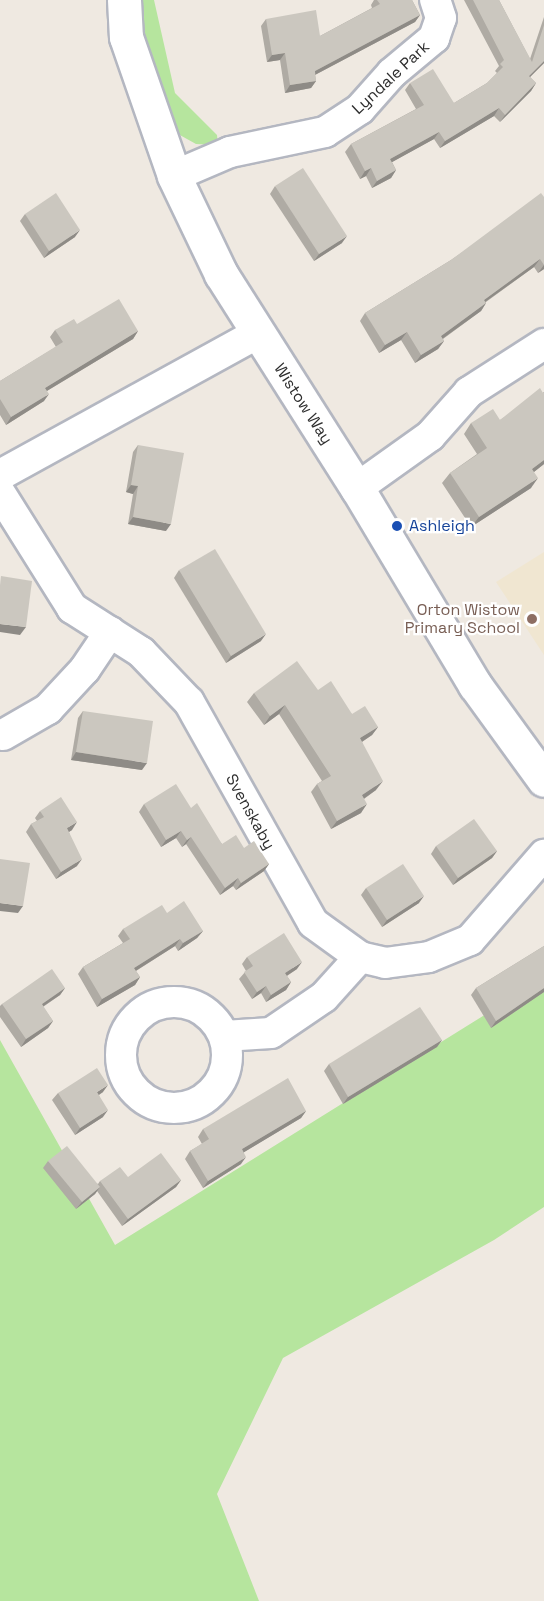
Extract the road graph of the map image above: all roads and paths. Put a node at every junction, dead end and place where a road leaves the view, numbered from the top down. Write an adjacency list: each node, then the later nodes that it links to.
1 (124, 0): 3 (street, Wistow Way)
2 (435, 0): 3 (street, Lyndale Park)
3 (174, 176): 4 (street, Wistow Way)
4 (258, 333): 6 (street); 7 (street, Wistow Way)
5 (544, 344): 7 (street)
6 (0, 475)
7 (357, 488): 11 (street, Wistow Way)
8 (0, 493): 9 (street, Svenskaby)
9 (110, 632): 10 (street); 13 (street, Svenskaby)
10 (3, 735)
11 (544, 780)
12 (544, 855): 13 (street, Svenskaby)
13 (360, 957): 14 (street)
14 (224, 1036)

